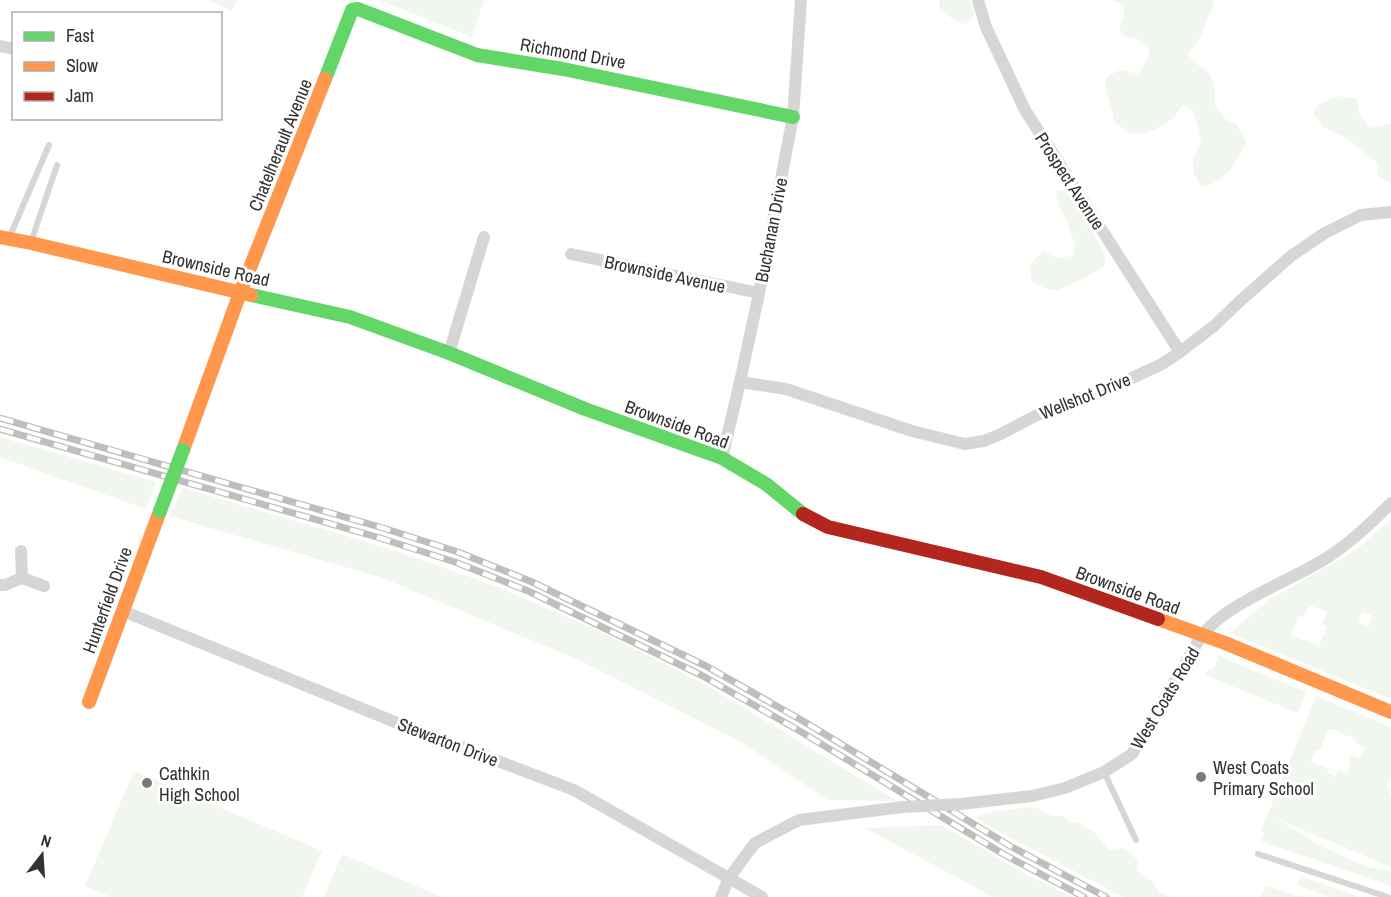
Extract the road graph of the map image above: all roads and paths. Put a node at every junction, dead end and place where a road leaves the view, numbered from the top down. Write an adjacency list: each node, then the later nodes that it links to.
1 (801, 0): 4 (street, Buchanan Drive)
2 (978, 0): 14 (street, Prospect Avenue)
3 (352, 10): 4 (street, Richmond Drive); 12 (street, Chatelherault Avenue)
4 (793, 117): 13 (street, Buchanan Drive)
5 (49, 145): 9 (lane)
6 (57, 165): 10 (lane)
7 (1391, 212): 14 (street, Wellshot Drive)
8 (484, 237): 15 (street)
9 (5, 238): 10 (street, Brownside Road)
10 (31, 243): 12 (street, Brownside Road)
11 (571, 254): 13 (street, Brownside Avenue)
12 (240, 293): 15 (street, Brownside Road); 23 (street, Hunterfield Drive, bridge)
13 (759, 293): 16 (street, Buchanan Drive)
14 (1180, 352): 16 (street, Wellshot Drive)
15 (449, 353): 17 (street, Brownside Road)
16 (740, 382): 17 (street, Buchanan Drive)
17 (722, 458): 24 (street, Brownside Road)
18 (1391, 503): 24 (street, West Coats Road)
19 (21, 551): 20 (street)
20 (22, 578): 21 (street); 22 (street)
21 (0, 585)
22 (44, 586)
23 (123, 611): 25 (street, Hunterfield Drive); 30 (street, Stewarton Drive)
24 (1202, 635): 26 (street, Brownside Road); 27 (street, West Coats Road)
25 (89, 702)
26 (1391, 712)
27 (1104, 772): 28 (lane); 30 (street, West Coats Road, bridge)
28 (1136, 840)
29 (1258, 854): 33 (lane)
30 (729, 878): 31 (street, West Coats Road); 32 (street, Stewarton Drive)
31 (721, 897)
32 (762, 897)
33 (1388, 897)

